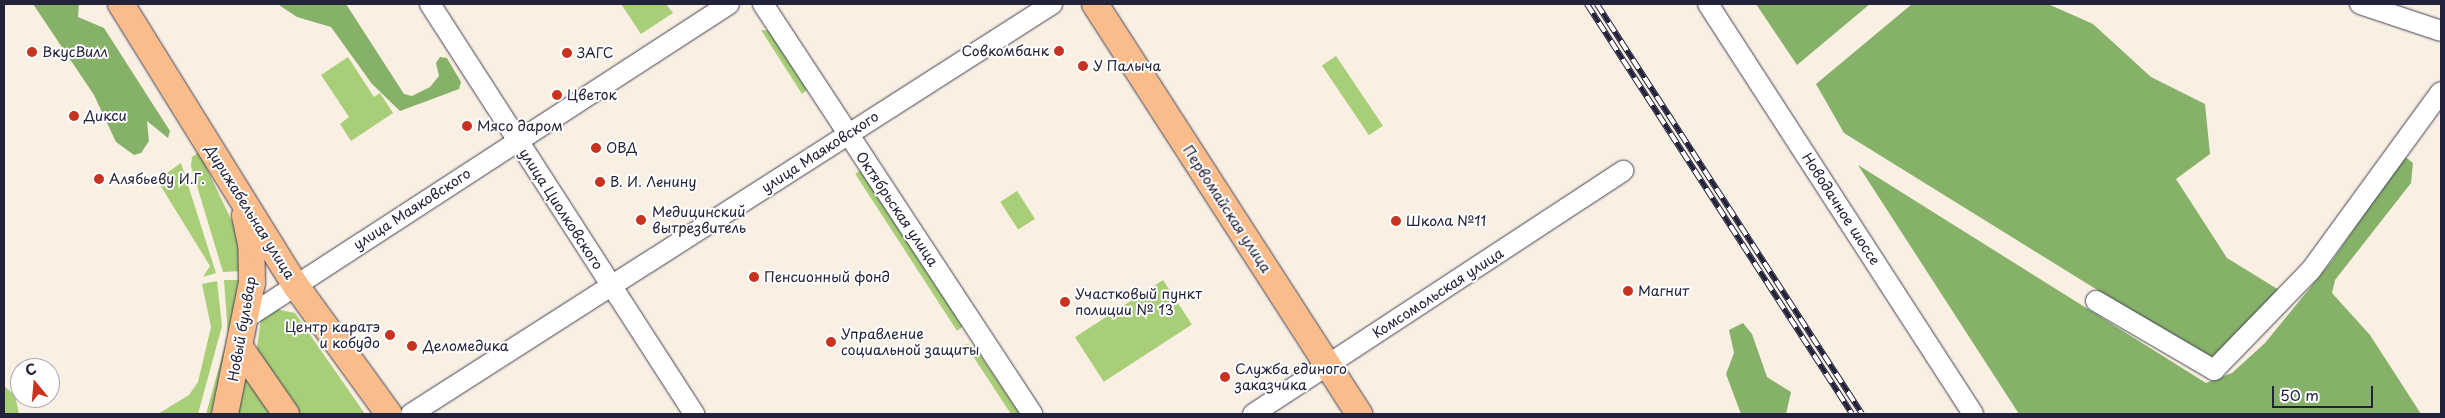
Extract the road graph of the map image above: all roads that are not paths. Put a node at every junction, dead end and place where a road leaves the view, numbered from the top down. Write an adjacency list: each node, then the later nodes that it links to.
1 (121, 4): 14 (main road, Дирижабельная улица)
2 (430, 4): 12 (street, улица Циолковского)
3 (729, 4): 12 (street, улица Маяковского)
4 (763, 4): 11 (street, Октябрьская улица)
5 (1052, 4): 11 (street, улица Маяковского)
6 (1095, 4): 20 (main road, Первомайская улица)
7 (1708, 4): 29 (street, Новодачное шоссе)
8 (2360, 4): 9 (street)
9 (2441, 31)
10 (2441, 92): 17 (street)
11 (847, 134): 15 (street, улица Маяковского); 26 (street, Октябрьская улица)
12 (517, 141): 15 (street, улица Циолковского); 16 (street, улица Маяковского)
13 (1623, 171): 20 (street, Комсомольская улица)
14 (232, 186): 16 (main road, Дирижабельная улица); 18 (main road, Новый бульвар)
15 (610, 285): 24 (street, улица Маяковского); 25 (street, улица Циолковского)
16 (296, 286): 18 (street, улица Маяковского); 23 (main road, Дирижабельная улица)
17 (2096, 301)
18 (246, 318): 19 (main road, Новый бульвар)
19 (241, 349): 21 (main road, Новый бульвар); 22 (main road)
20 (1328, 365): 27 (street, Комсомольская улица); 28 (main road, Первомайская улица)
21 (225, 414)
22 (286, 414)
23 (389, 414)
24 (411, 414)
25 (694, 414)
26 (1032, 414)
27 (1253, 414)
28 (1359, 414)
29 (1973, 414)

